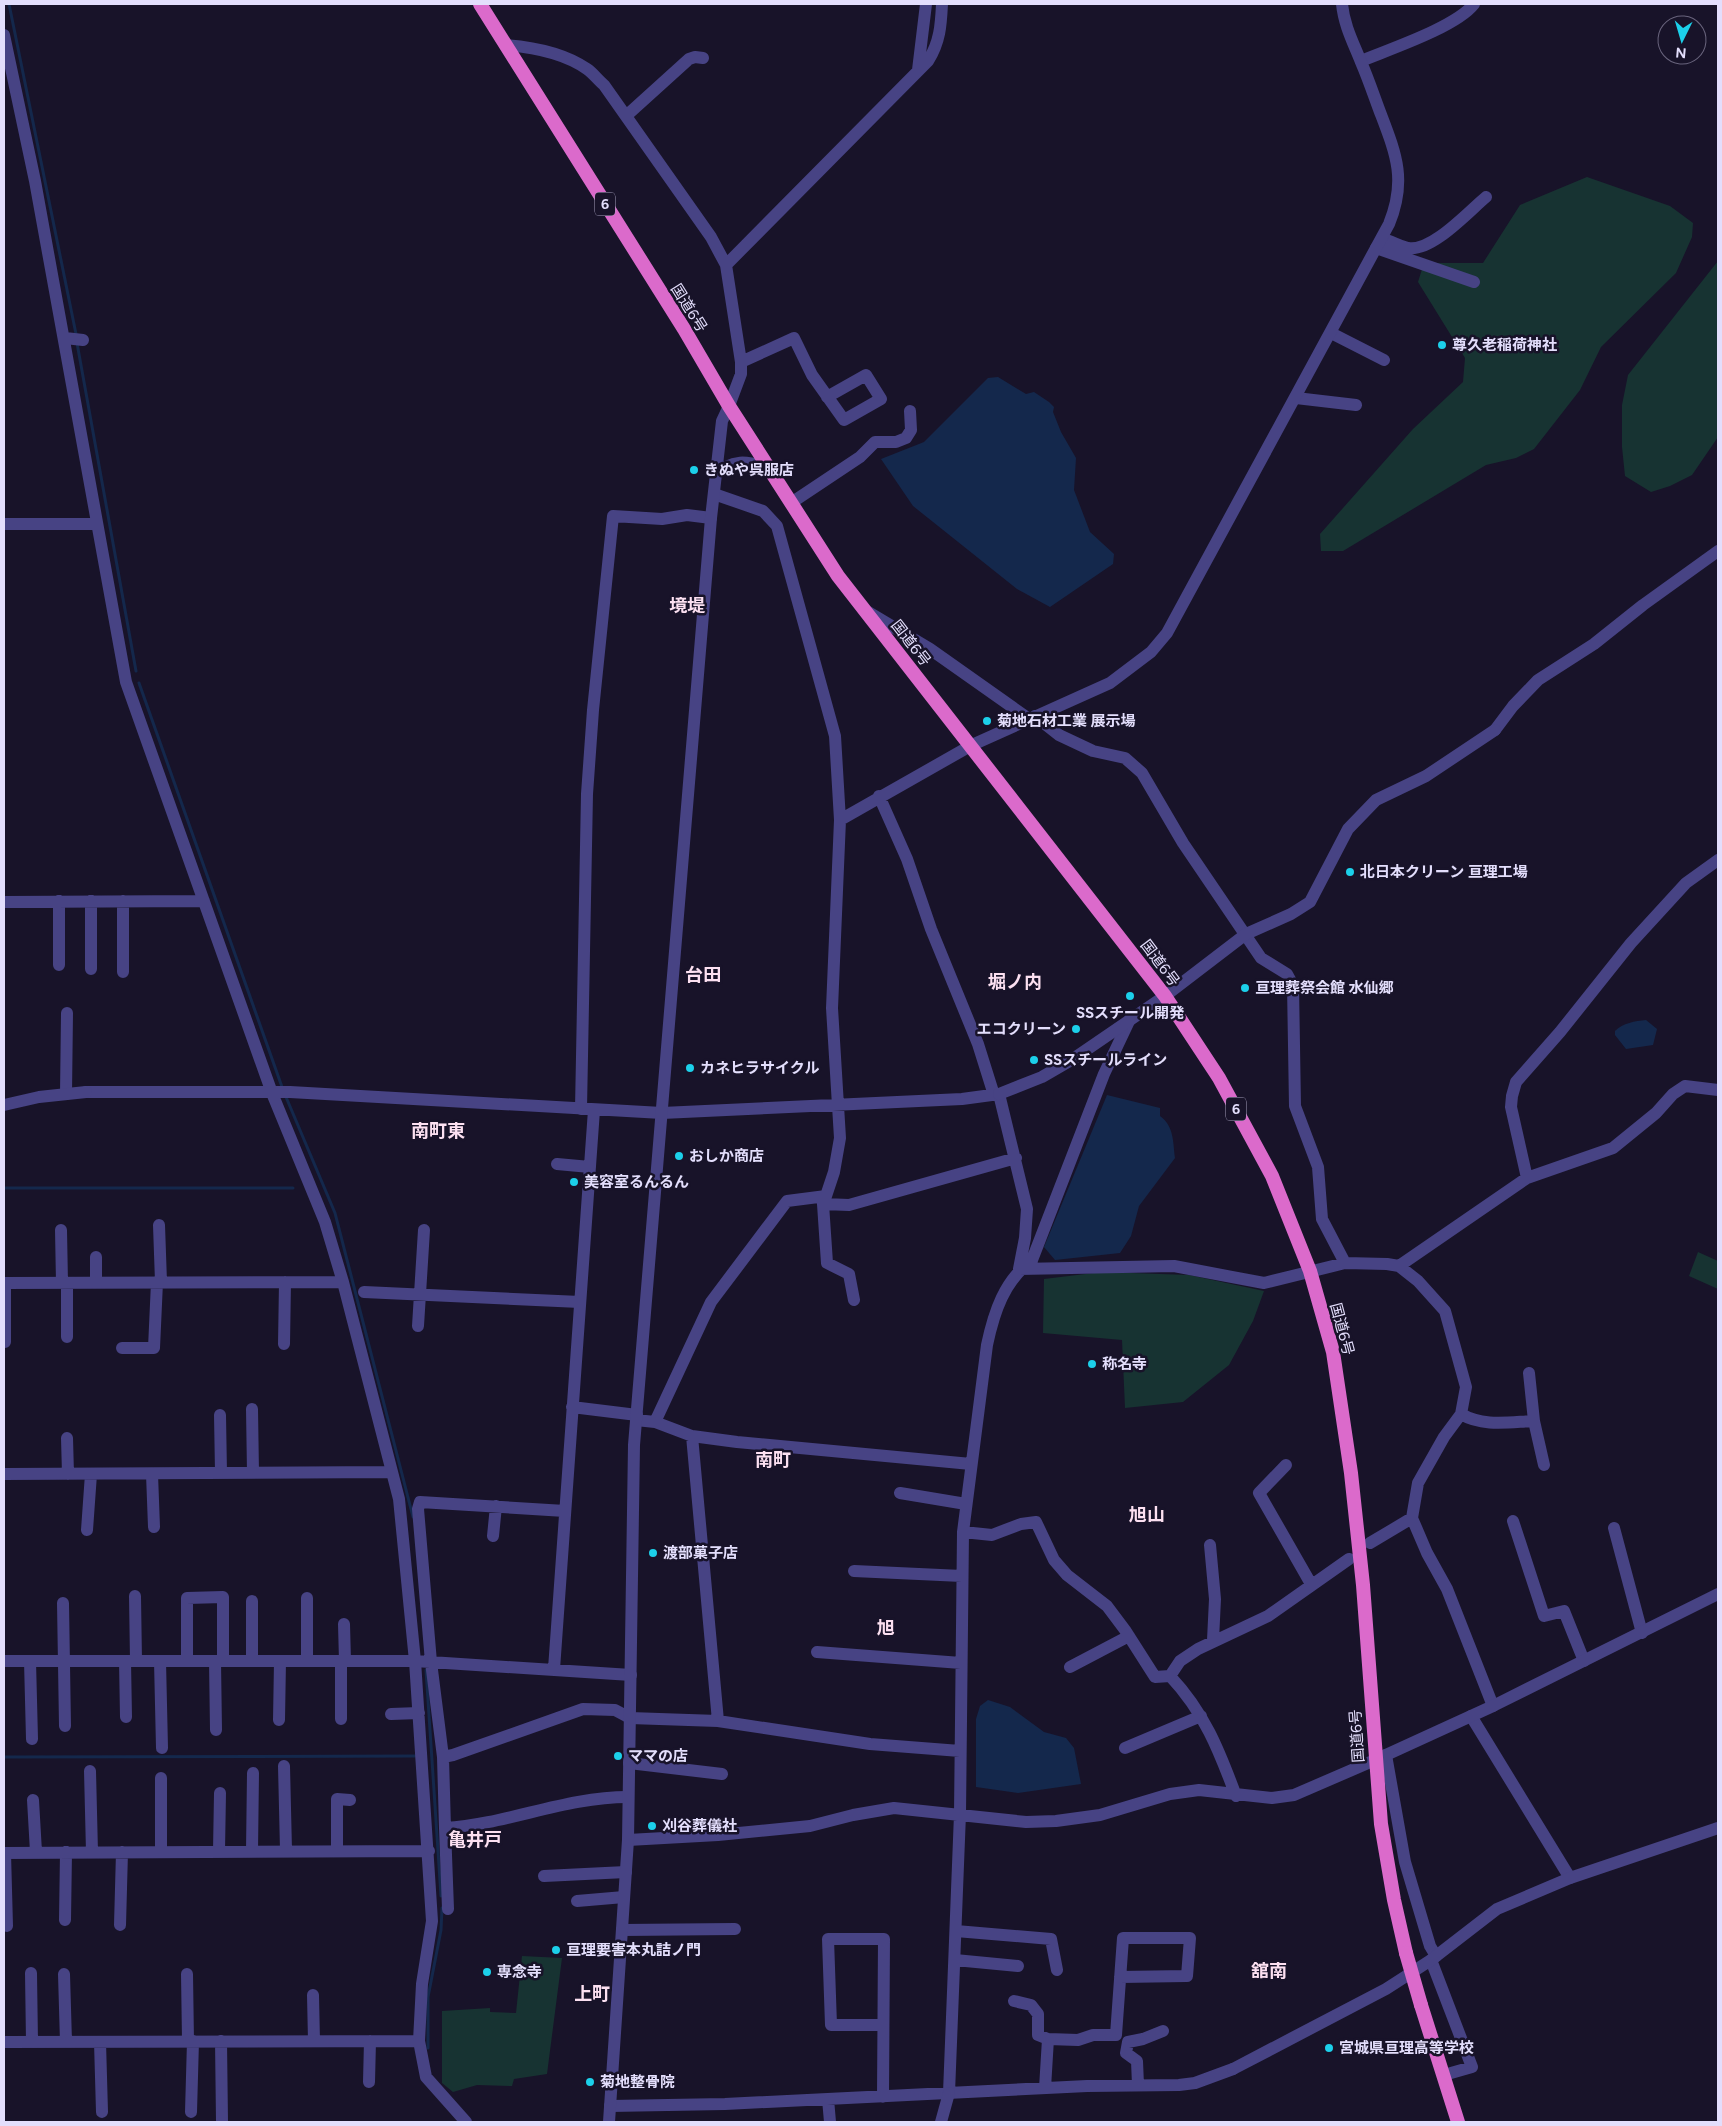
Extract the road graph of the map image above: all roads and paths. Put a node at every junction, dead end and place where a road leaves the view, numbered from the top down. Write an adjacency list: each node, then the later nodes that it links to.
1 (480, 4): 7 (highway, 国道6号 / 6)
2 (926, 4): 10 (street)
3 (942, 4): 10 (street)
4 (1342, 4): 9 (street)
5 (1474, 4): 9 (street)
6 (4, 35): 17 (street)
7 (505, 45): 11 (street); 24 (highway, 国道6号 / 6)
8 (703, 58): 11 (street)
9 (1361, 61): 13 (street)
10 (918, 70): 14 (street)
11 (626, 116): 14 (street)
12 (1486, 197): 13 (street)
13 (1379, 243): 15 (street); 16 (street)
14 (726, 265): 20 (street)
15 (1474, 282)
16 (1331, 333): 19 (street); 22 (street)
17 (65, 338): 18 (street); 32 (street)
18 (82, 340)
19 (1384, 360)
20 (741, 362): 21 (street); 24 (street)
21 (827, 397)
22 (1296, 398): 23 (street); 35 (street)
23 (1356, 404)
24 (729, 406): 26 (highway, 国道6号 / 6); 27 (street)
25 (910, 411): 29 (street)
26 (768, 468): 27 (street); 29 (highway, 国道6号 / 6)
27 (715, 476): 28 (street)
28 (714, 494): 30 (street); 38 (street)
29 (791, 503): 34 (highway, 国道6号 / 6)
30 (711, 518): 58 (street); 59 (street)
31 (4, 524): 32 (street)
32 (97, 524): 42 (street)
33 (1718, 551): 45 (street)
34 (865, 611): 35 (street); 36 (highway, 国道6号 / 6)
35 (1032, 718): 36 (street); 45 (street)
36 (972, 745): 37 (street); 49 (highway, 国道6号 / 6)
37 (879, 796): 38 (street); 55 (street)
38 (840, 820): 56 (street)
39 (1718, 860): 63 (street)
40 (91, 901): 41 (street); 44 (street); 47 (street)
41 (123, 901): 42 (street); 48 (street)
42 (204, 901): 53 (street)
43 (4, 902): 44 (street)
44 (59, 902): 46 (street)
45 (1246, 934): 49 (street); 69 (street)
46 (59, 965)
47 (91, 970)
48 (123, 972)
49 (1165, 996): 51 (street); 72 (highway, 国道6号 / 6)
50 (67, 1013): 54 (street)
51 (1131, 1017): 55 (street); 71 (street)
52 (1718, 1090): 63 (street)
53 (272, 1093): 54 (street); 58 (street); 76 (street)
54 (66, 1094): 57 (street)
55 (996, 1095): 56 (street); 60 (street)
56 (838, 1103): 59 (street); 64 (street)
57 (4, 1105)
58 (588, 1110): 59 (street); 62 (street)
59 (662, 1113): 93 (street)
60 (1016, 1158): 64 (street); 71 (street)
61 (556, 1164): 62 (street)
62 (590, 1167): 82 (street)
63 (1526, 1178): 70 (street)
64 (825, 1200): 81 (street); 95 (street)
65 (159, 1225): 74 (street)
66 (61, 1230): 78 (street)
67 (424, 1230): 80 (street)
68 (96, 1257): 73 (street)
69 (1346, 1263): 70 (street); 72 (street)
70 (1399, 1266): 91 (street)
71 (1019, 1269): 72 (street); 98 (street)
72 (1310, 1271): 171 (highway, 国道6号 / 6)
73 (96, 1282): 74 (street); 78 (street)
74 (159, 1282): 75 (street); 87 (street)
75 (285, 1282): 76 (street); 86 (street)
76 (343, 1282): 101 (street)
77 (4, 1283): 78 (street); 85 (street)
78 (64, 1283): 84 (street)
79 (364, 1292): 80 (street)
80 (421, 1294): 82 (street); 83 (street)
81 (854, 1300)
82 (580, 1302): 89 (street)
83 (418, 1326)
84 (67, 1337)
85 (5, 1342)
86 (284, 1344)
87 (122, 1348)
88 (1529, 1373): 94 (street)
89 (572, 1407): 93 (street); 111 (street)
90 (252, 1408): 103 (street)
91 (1461, 1414): 94 (street); 112 (street)
92 (220, 1415): 102 (street)
93 (637, 1418): 95 (street); 152 (street)
94 (1534, 1420): 99 (street)
95 (655, 1422): 96 (street)
96 (692, 1436): 98 (street); 163 (street)
97 (67, 1438): 105 (street)
98 (971, 1464): 109 (street)
99 (1544, 1464)
100 (1286, 1465): 124 (street)
101 (392, 1472): 103 (street); 146 (street)
102 (221, 1473): 103 (street); 107 (street)
103 (253, 1473)
104 (4, 1474): 105 (street)
105 (68, 1474): 106 (street)
106 (91, 1474): 107 (street); 116 (street)
107 (152, 1474): 114 (street)
108 (900, 1493): 109 (street)
109 (966, 1504): 117 (street)
110 (496, 1506): 111 (street); 118 (street); 148 (street)
111 (565, 1511): 151 (street)
112 (1412, 1518): 119 (street); 154 (street)
113 (1513, 1521): 147 (street)
114 (154, 1527)
115 (1614, 1528): 131 (street)
116 (88, 1530)
117 (963, 1532): 123 (street); 132 (street)
118 (493, 1536)
119 (1370, 1544)
120 (1210, 1545): 133 (street)
121 (1349, 1559): 124 (street)
122 (854, 1571): 123 (street)
123 (962, 1576): 149 (street)
124 (1311, 1584): 133 (street)
125 (1718, 1594): 131 (street)
126 (135, 1596): 138 (street)
127 (307, 1598): 144 (street)
128 (252, 1601): 142 (street)
129 (63, 1603): 137 (street)
130 (344, 1624): 145 (street)
131 (1642, 1633): 147 (street)
132 (1129, 1636): 150 (street); 153 (street)
133 (1213, 1640): 153 (street)
134 (817, 1652): 149 (street)
135 (4, 1660): 136 (street)
136 (30, 1661): 137 (street); 166 (street)
137 (64, 1661): 138 (street); 164 (street)
138 (131, 1661): 139 (street); 159 (street)
139 (160, 1661): 140 (street); 167 (street)
140 (187, 1661): 141 (street); 141 (street)
141 (219, 1661): 142 (street); 165 (street)
142 (252, 1661): 143 (street)
143 (280, 1661): 144 (street); 162 (street)
144 (307, 1661): 145 (street)
145 (343, 1661): 146 (street); 161 (street)
146 (415, 1661): 148 (street); 155 (street)
147 (1584, 1661): 154 (street)
148 (431, 1662): 151 (street); 170 (street)
149 (961, 1663): 169 (street)
150 (1070, 1667)
151 (554, 1669): 152 (street)
152 (631, 1675): 160 (street)
153 (1170, 1676): 157 (street)
154 (1494, 1706): 158 (street)
155 (419, 1712): 156 (street); 192 (street)
156 (391, 1714)
157 (1201, 1716): 168 (street); 179 (street)
158 (1471, 1716): 171 (street); 200 (street)
159 (126, 1717)
160 (630, 1718): 163 (street); 170 (street); 172 (street)
161 (341, 1719)
162 (279, 1720)
163 (718, 1721): 169 (street)
164 (66, 1726)
165 (216, 1730)
166 (32, 1739)
167 (162, 1748)
168 (1124, 1748)
169 (960, 1751): 183 (street)
170 (443, 1756): 184 (street)
171 (1380, 1758): 179 (street); 210 (street); 232 (highway, 国道6号 / 6, bridge)
172 (629, 1763): 176 (street); 180 (street)
173 (284, 1766): 187 (street)
174 (90, 1771): 195 (street)
175 (253, 1773): 191 (street)
176 (722, 1774)
177 (161, 1778): 189 (street)
178 (220, 1793): 190 (street)
179 (1236, 1796): 183 (street)
180 (628, 1797): 184 (street); 186 (street)
181 (33, 1800): 193 (street)
182 (350, 1800): 188 (street)
183 (960, 1814): 186 (street); 209 (street)
184 (446, 1828): 203 (street)
185 (1718, 1828): 200 (street)
186 (628, 1840): 198 (street)
187 (286, 1850): 188 (street); 191 (street)
188 (337, 1850): 192 (street)
189 (161, 1851): 190 (street); 196 (street)
190 (219, 1851): 191 (street)
191 (252, 1851)
192 (429, 1851): 227 (street)
193 (36, 1852): 194 (street); 197 (street)
194 (66, 1852): 195 (street); 204 (street)
195 (92, 1852): 196 (street)
196 (122, 1852): 205 (street)
197 (4, 1853): 206 (street)
198 (626, 1872): 199 (street); 201 (street)
199 (544, 1876)
200 (1570, 1878): 210 (street)
201 (624, 1897): 202 (street); 207 (street)
202 (577, 1900)
203 (448, 1909)
204 (64, 1920)
205 (120, 1925)
206 (7, 1926)
207 (622, 1930): 208 (street); 239 (street)
208 (735, 1930)
209 (956, 1931): 211 (street); 213 (street)
210 (1434, 1958): 232 (street); 234 (street)
211 (955, 1960): 212 (street); 236 (street)
212 (1018, 1966)
213 (1057, 1970)
214 (32, 1973): 229 (street)
215 (64, 1974): 230 (street)
216 (188, 1974): 223 (street)
217 (1120, 1977): 217 (street); 222 (street)
218 (313, 1995): 225 (street)
219 (1014, 2001): 222 (street)
220 (883, 2025): 220 (street); 237 (street)
221 (1162, 2031): 234 (street)
222 (1048, 2039): 235 (street)
223 (190, 2041): 224 (street); 231 (street); 241 (street)
224 (221, 2041): 225 (street); 242 (street)
225 (314, 2041): 226 (street)
226 (370, 2041): 227 (street); 233 (street)
227 (419, 2041): 243 (street)
228 (4, 2042): 229 (street)
229 (32, 2042): 230 (street)
230 (66, 2042): 231 (street)
231 (100, 2042): 240 (street)
232 (1444, 2075): 247 (highway, 国道6号 / 6)
233 (369, 2082)
234 (1138, 2085): 235 (street)
235 (1044, 2088): 236 (street)
236 (949, 2093): 237 (street); 246 (street)
237 (882, 2096): 238 (street)
238 (828, 2099): 239 (street); 245 (street)
239 (610, 2106): 244 (street)
240 (102, 2112)
241 (191, 2112)
242 (222, 2122)
243 (466, 2122)
244 (609, 2122)
245 (830, 2122)
246 (941, 2122)
247 (1458, 2122)

